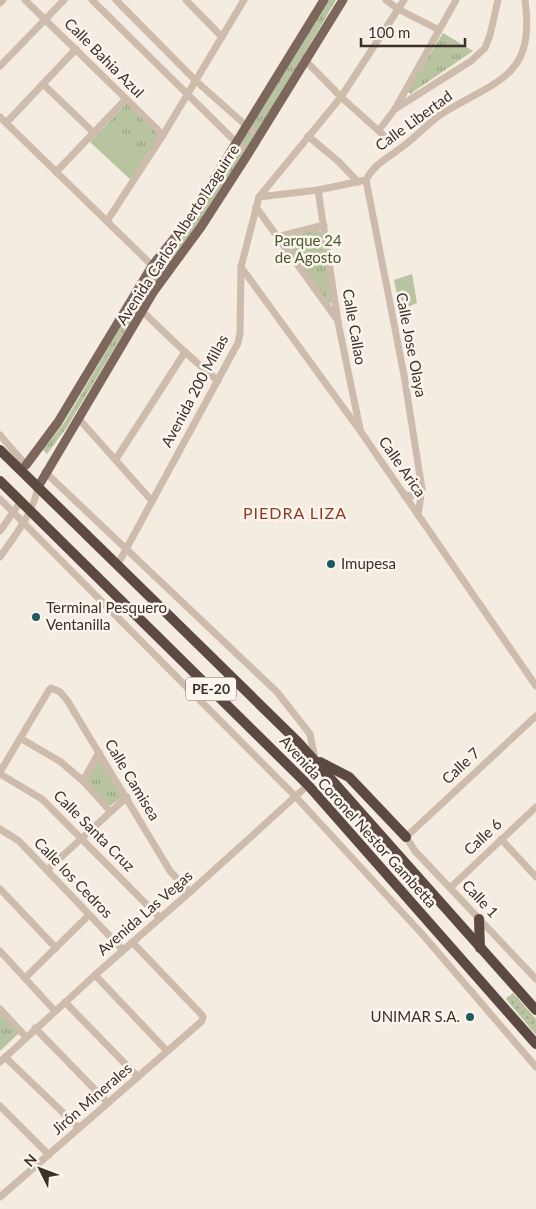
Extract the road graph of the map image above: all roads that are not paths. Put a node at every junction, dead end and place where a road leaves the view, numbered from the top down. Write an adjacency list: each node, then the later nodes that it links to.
1 (3, 0): 15 (street)
2 (25, 0): 17 (street, Calle Bahia Azul)
3 (64, 0): 17 (street)
4 (92, 0): 25 (street)
5 (116, 0): 23 (street)
6 (186, 0): 19 (street)
7 (244, 0): 19 (street)
8 (324, 0): 31 (main road, Avenida Carlos Alberto Izaguirre)
9 (342, 0): 21 (main road, Avenida Carlos Alberto Izaguirre)
10 (386, 0): 16 (street)
11 (404, 0): 16 (street, Avenida 200 Millas)
12 (456, 0): 18 (street)
13 (498, 0): 28 (street)
14 (525, 0): 41 (street, Calle Libertad)
15 (0, 3)
16 (398, 9): 18 (street); 26 (street, Avenida 200 Millas)
17 (45, 20): 20 (street, Calle Bahia Azul); 22 (street)
18 (439, 30): 28 (street)
19 (222, 37): 23 (street)
20 (76, 50): 24 (street); 27 (street, Calle Bahia Azul)
21 (306, 61): 26 (street); 36 (main road, Avenida Carlos Alberto Izaguirre)
22 (0, 66)
23 (196, 81): 25 (street); 31 (street)
24 (42, 84): 30 (street); 33 (street)
25 (188, 95): 34 (street); 37 (street)
26 (342, 97): 32 (street); 35 (street, Avenida 200 Millas)
27 (126, 99): 33 (street); 34 (street, Calle Bahia Azul)
28 (394, 109): 32 (street)
29 (0, 117): 30 (street)
30 (6, 123): 40 (street)
31 (246, 126): 36 (street); 37 (main road, Avenida Carlos Alberto Izaguirre)
32 (379, 130): 38 (street)
33 (94, 133): 40 (street)
34 (163, 135): 46 (street)
35 (308, 136): 42 (street); 44 (street, Avenida 200 Millas)
36 (259, 137): 39 (main road, Avenida Carlos Alberto Izaguirre)
37 (237, 142): 39 (street); 49 (main road, Avenida Carlos Alberto Izaguirre)
38 (391, 142)
39 (248, 154): 51 (main road, Avenida Carlos Alberto Izaguirre)
40 (56, 172): 46 (street)
41 (366, 180): 42 (street); 67 (street, Calle Jose Olaya)
42 (358, 182): 43 (street)
43 (318, 190): 44 (street); 47 (street, Calle Callao)
44 (259, 198): 45 (street, Avenida 200 Millas)
45 (256, 207): 48 (street); 50 (street, Avenida 200 Millas)
46 (107, 221): 49 (street)
47 (324, 226): 48 (street); 53 (street, Calle Callao)
48 (277, 237): 53 (street)
49 (152, 266): 51 (street); 63 (main road, Avenida Carlos Alberto Izaguirre)
50 (241, 266): 55 (street, Avenida 200 Millas); 57 (street, Calle Arica)
51 (164, 276): 52 (main road, Avenida Carlos Alberto Izaguirre)
52 (142, 311): 54 (street); 58 (main road, Avenida Carlos Alberto Izaguirre)
53 (338, 322): 56 (street, Calle Callao)
54 (185, 352): 55 (street); 62 (street)
55 (218, 381): 71 (street, Avenida 200 Millas)
56 (355, 407): 57 (street); 59 (street, Calle Callao)
57 (346, 411): 59 (street, Calle Arica)
58 (79, 419): 62 (street); 64 (main road, Avenida Carlos Alberto Izaguirre)
59 (361, 432): 68 (street, Calle Arica)
60 (0, 435): 63 (street)
61 (0, 450): 66 (highway, Avenida Coronel Nestor Gambetta / PE-20)
62 (116, 459): 71 (street)
63 (26, 465): 66 (highway)
64 (46, 472): 66 (main road, Avenida Carlos Alberto Izaguirre); 77 (street)
65 (0, 481): 70 (highway, Avenida Coronel Nestor Gambetta / PE-20)
66 (38, 487): 72 (street); 79 (highway, Avenida Coronel Nestor Gambetta / PE-20)
67 (422, 489): 68 (street); 74 (street, Calle Jose Olaya)
68 (404, 495): 74 (street, Calle Arica)
69 (0, 499): 73 (street)
70 (21, 501): 72 (highway, Avenida Coronel Nestor Gambetta / PE-20); 73 (street)
71 (152, 501): 77 (street, Avenida 200 Millas)
72 (31, 511): 75 (street); 88 (highway, Avenida Coronel Nestor Gambetta / PE-20)
73 (13, 512): 75 (street); 76 (street)
74 (418, 515): 80 (street, Calle Arica)
75 (24, 522): 78 (street); 90 (street)
76 (0, 531)
77 (126, 548): 79 (street, Avenida 200 Millas); 85 (street)
78 (0, 557)
79 (118, 564): 85 (highway, Avenida Coronel Nestor Gambetta / PE-20)
80 (536, 686)
81 (533, 718): 82 (street); 94 (street, Calle 7)
82 (536, 726)
83 (20, 738): 84 (street, Calle Camisea); 86 (street); 87 (street)
84 (99, 752): 87 (street); 89 (street, Calle Camisea)
85 (314, 759): 94 (highway); 107 (highway, Avenida Coronel Nestor Gambetta / PE-20)
86 (0, 773): 95 (street, Calle Santa Cruz)
87 (83, 781): 92 (street)
88 (308, 785): 90 (street, Avenida Las Vegas); 119 (highway, Avenida Coronel Nestor Gambetta / PE-20)
89 (127, 797): 92 (street); 101 (street, Calle Camisea)
90 (296, 797): 101 (street, Avenida Las Vegas); 122 (street)
91 (536, 807): 96 (street, Calle 6)
92 (110, 811): 95 (street)
93 (0, 828): 97 (street, Calle los Cedros)
94 (406, 836): 99 (street, Calle 1)
95 (82, 838): 97 (street); 103 (street, Calle Santa Cruz)
96 (501, 839): 98 (street); 99 (street, Calle 6)
97 (47, 870): 102 (street, Calle los Cedros)
98 (536, 877)
99 (450, 888): 104 (street, Calle 1)
100 (0, 890): 106 (street)
101 (190, 892): 103 (street, Avenida Las Vegas)
102 (89, 915): 106 (street); 108 (street, Calle los Cedros)
103 (160, 918): 105 (street, Avenida Las Vegas)
104 (479, 919): 107 (highway); 112 (street, Calle 1)
105 (133, 943): 108 (street, Avenida Las Vegas); 120 (street, Jirón Minerales)
106 (56, 948): 111 (street)
107 (480, 948): 116 (highway, Avenida Coronel Nestor Gambetta / PE-20)
108 (123, 950): 110 (street, Avenida Las Vegas)
109 (0, 951): 111 (street)
110 (95, 974): 113 (street, Avenida Las Vegas); 120 (street)
111 (26, 978): 115 (street)
112 (536, 979)
113 (65, 1002): 115 (street, Avenida Las Vegas); 123 (street)
114 (0, 1009): 118 (street)
115 (55, 1010): 117 (street, Avenida Las Vegas)
116 (536, 1010)
117 (35, 1028): 118 (street, Avenida Las Vegas); 124 (street)
118 (26, 1037): 121 (street, Avenida Las Vegas)
119 (536, 1044)
120 (167, 1052): 123 (street, Jirón Minerales)
121 (2, 1060): 126 (street)
122 (536, 1066)
123 (138, 1077): 124 (street, Jirón Minerales)
124 (108, 1103): 126 (street, Jirón Minerales)
125 (0, 1106): 127 (street)
126 (79, 1128): 127 (street, Jirón Minerales)
127 (49, 1155): 128 (street, Jirón Minerales)
128 (1, 1194)

